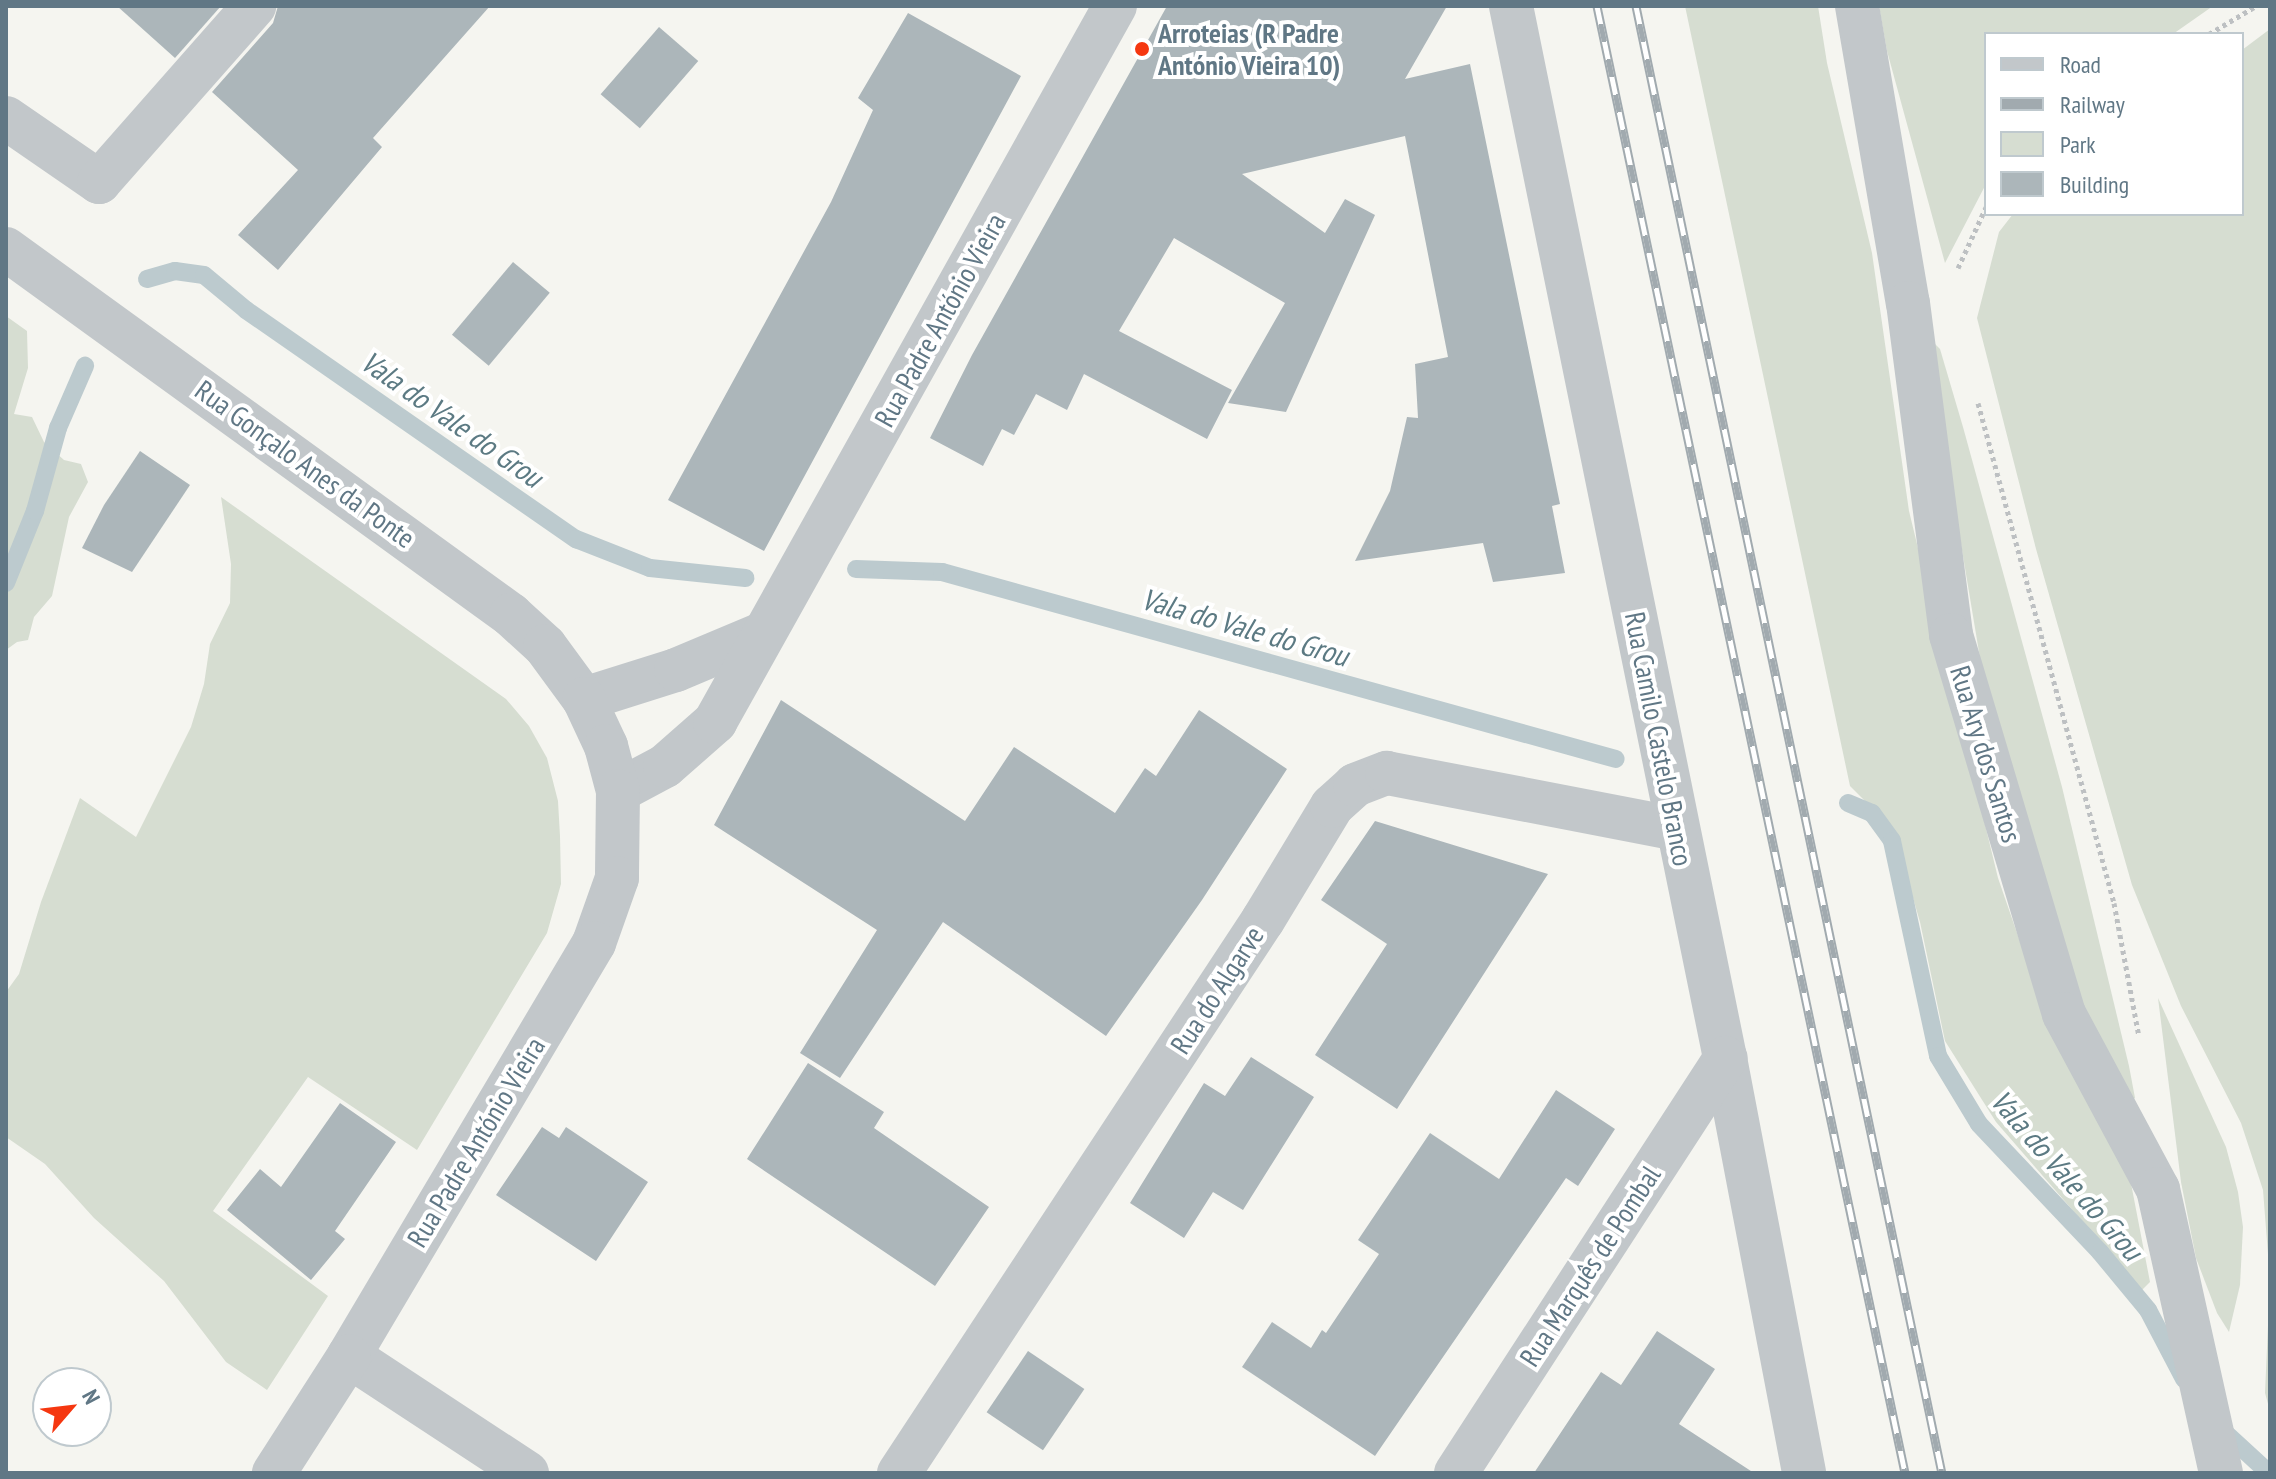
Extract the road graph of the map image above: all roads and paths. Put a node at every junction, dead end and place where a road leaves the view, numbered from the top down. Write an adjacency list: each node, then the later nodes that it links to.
1 (254, 6): 7 (street)
2 (1115, 6): 12 (street, Rua Padre António Vieira)
3 (1511, 6): 15 (street, Rua Camilo Castelo Branco)
4 (1857, 6): 24 (street, Rua Ary dos Santos)
5 (2256, 6): 6 (path)
6 (2212, 32)
7 (6, 118)
8 (1984, 211): 10 (path)
9 (6, 249): 13 (street, Rua Gonçalo Anes da Ponte)
10 (1957, 272)
11 (1974, 391): 16 (path)
12 (764, 633): 13 (street); 14 (street, Rua Padre António Vieira)
13 (584, 699): 14 (street, Rua Padre António Vieira)
14 (618, 791): 18 (street, Rua Padre António Vieira)
15 (1677, 829): 17 (street, Rua Camilo Castelo Branco); 21 (street, Rua do Algarve)
16 (2141, 1043)
17 (1725, 1058): 22 (street, Rua Marquês de Pombal); 23 (street, Rua Camilo Castelo Branco)
18 (349, 1356): 19 (street, Rua Padre António Vieira); 20 (street)
19 (274, 1473)
20 (527, 1473)
21 (899, 1473)
22 (1456, 1473)
23 (1804, 1473)
24 (2221, 1473)

